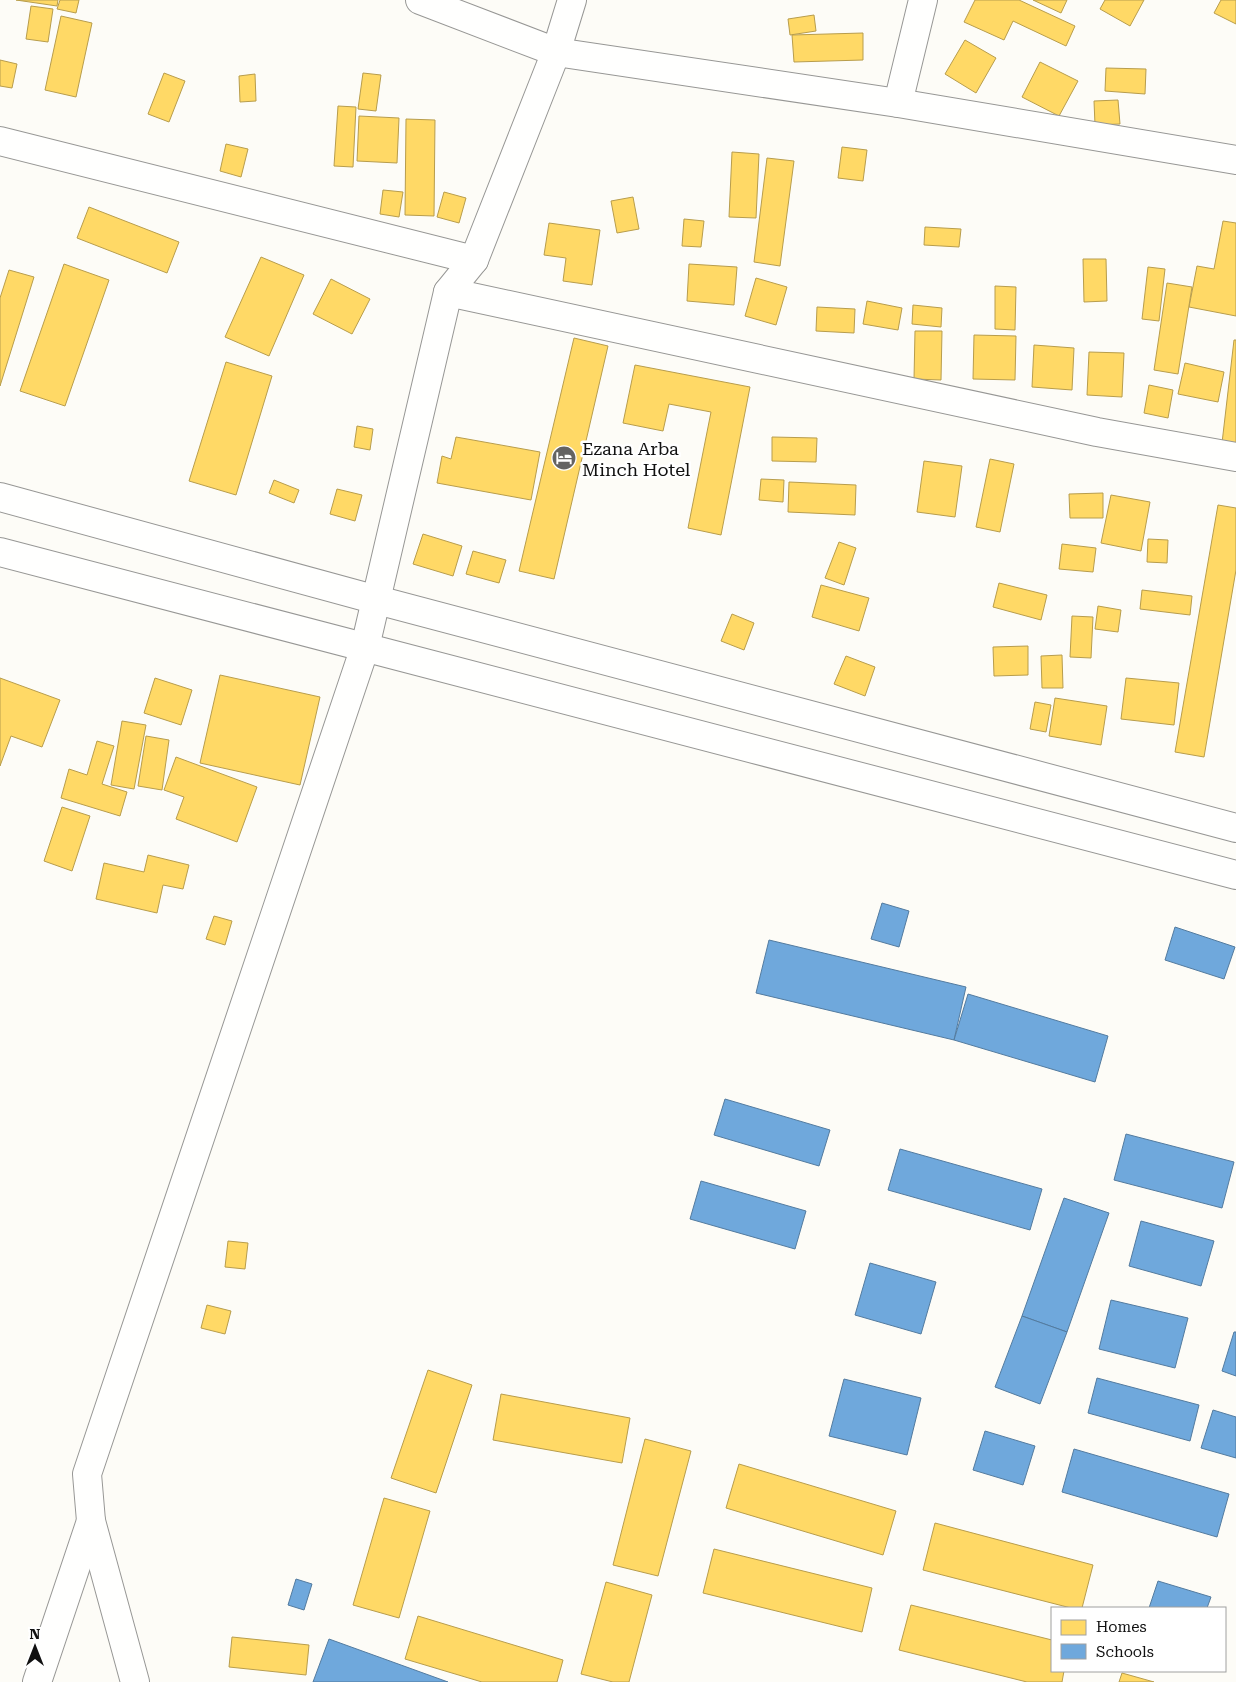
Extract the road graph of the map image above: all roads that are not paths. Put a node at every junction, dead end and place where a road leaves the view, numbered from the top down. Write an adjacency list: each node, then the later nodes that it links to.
1 (420, 0): 4 (street)
2 (572, 0): 4 (street)
3 (923, 0): 5 (street)
4 (556, 52): 5 (street); 8 (street)
5 (898, 103): 7 (street)
6 (0, 141): 8 (street)
7 (1236, 160)
8 (474, 260): 9 (street)
9 (448, 292): 10 (street); 13 (street)
10 (1236, 457)
11 (0, 497): 13 (street)
12 (0, 552): 14 (street)
13 (377, 600): 14 (street); 15 (street)
14 (365, 647): 16 (street); 17 (street)
15 (1236, 828)
16 (1236, 875)
17 (91, 1521): 18 (street); 19 (street)
18 (37, 1682)
19 (136, 1682)

